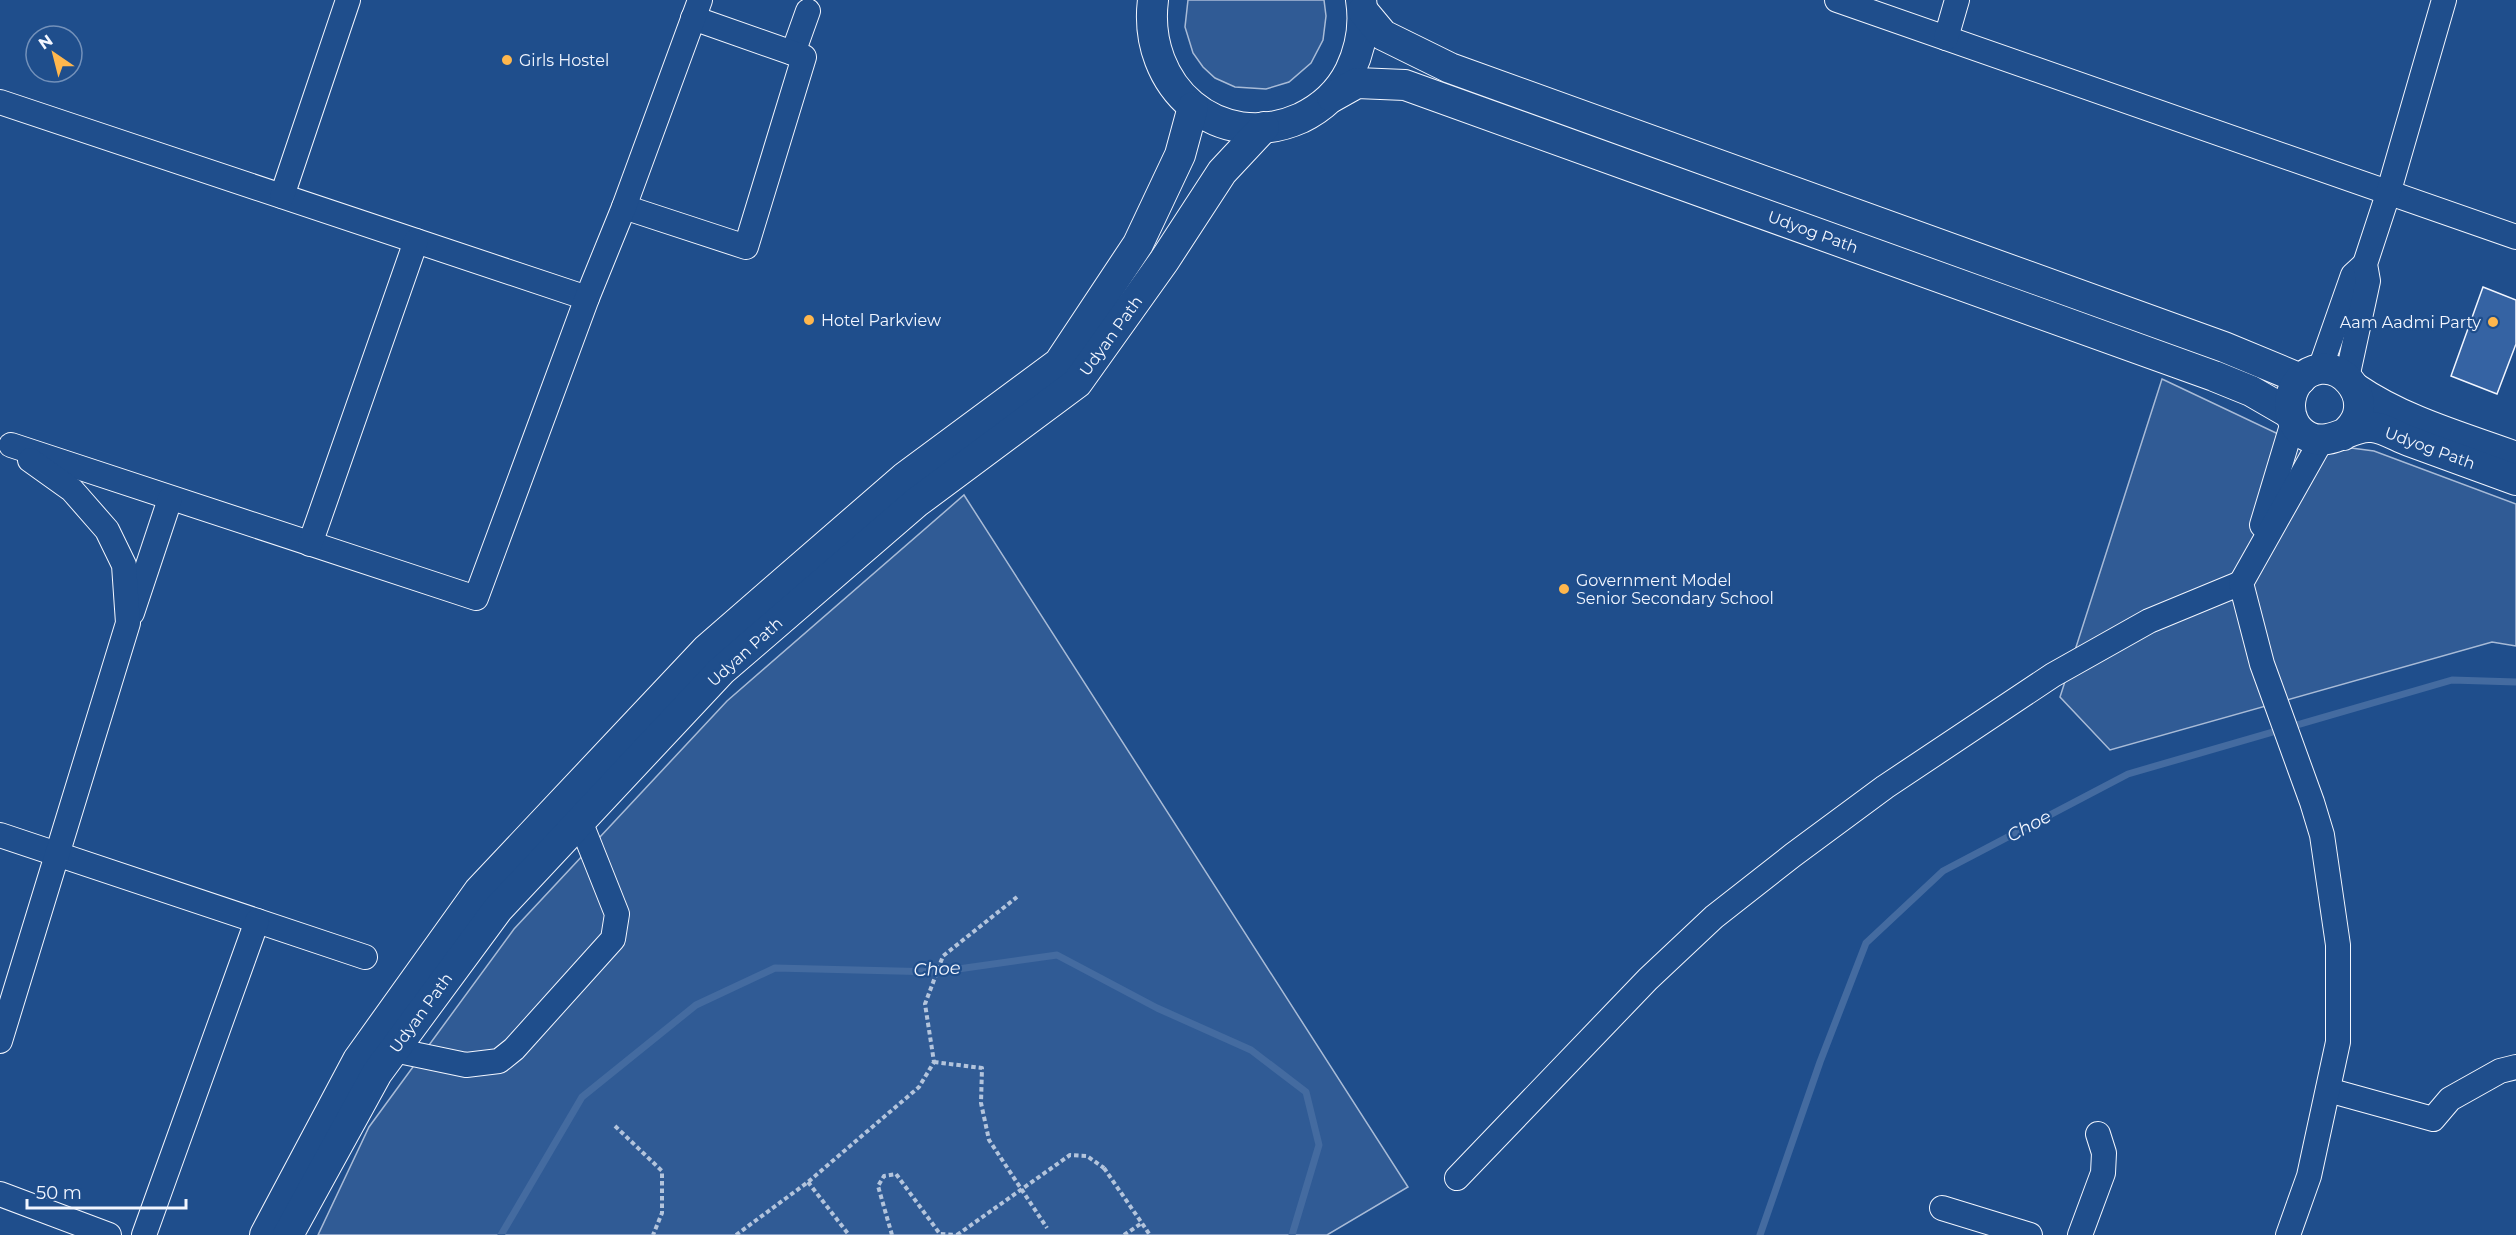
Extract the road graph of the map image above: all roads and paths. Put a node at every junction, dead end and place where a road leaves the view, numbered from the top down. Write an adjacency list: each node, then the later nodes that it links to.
1 (348, 0): 16 (street)
2 (1837, 0): 9 (street)
3 (1957, 0): 9 (street)
4 (2444, 0): 15 (street)
5 (1362, 5): 11 (main road); 21 (main road, Udyog Path)
6 (1144, 6): 13 (main road)
7 (697, 9): 10 (street); 17 (street)
8 (808, 11): 10 (street)
9 (1946, 38): 15 (street)
10 (793, 53): 17 (street)
11 (1332, 97): 14 (main road, Udyog Path); 22 (main road, Udyog Path)
12 (0, 102): 16 (street)
13 (1193, 107): 14 (main road); 52 (main road, Udyan Path)
14 (1264, 128): 31 (main road, Udyan Path)
15 (2388, 194): 18 (street); 21 (street)
16 (282, 196): 19 (street)
17 (624, 207): 20 (street)
18 (2514, 230)
19 (416, 241): 20 (street); 28 (street)
20 (587, 298): 28 (street)
21 (2331, 378): 22 (main road); 23 (main road); 25 (main road, Udyog Path)
22 (2291, 417): 23 (main road); 29 (street)
23 (2332, 438): 26 (main road, Udyog Path); 29 (street)
24 (5, 444): 27 (street); 30 (street)
25 (2516, 457)
26 (2516, 480)
27 (170, 499): 28 (street); 30 (street)
28 (310, 544)
29 (2246, 574): 41 (street); 44 (street)
30 (128, 623): 33 (street)
31 (580, 821): 38 (main road, Udyan Path); 38 (street)
32 (0, 835): 33 (street)
33 (57, 855): 35 (street); 37 (street)
34 (1017, 897): 39 (path)
35 (257, 921): 36 (street); 51 (street)
36 (365, 957)
37 (1, 1038)
38 (394, 1050): 53 (main road, Udyan Path)
39 (934, 1062): 45 (path); 49 (path)
40 (2516, 1066): 41 (street)
41 (2328, 1090): 63 (street)
42 (615, 1126): 54 (path)
43 (2098, 1134): 62 (street)
44 (1457, 1178)
45 (808, 1182): 55 (path); 56 (path)
46 (0, 1194): 50 (street)
47 (1942, 1208): 61 (street)
48 (1142, 1223): 58 (path, bridge); 59 (path); 60 (path)
49 (1047, 1228)
50 (109, 1235)
51 (144, 1235)
52 (265, 1235)
53 (288, 1235)
54 (653, 1235)
55 (736, 1235)
56 (849, 1235)
57 (892, 1235): 58 (path)
58 (957, 1235)
59 (1124, 1235)
60 (1150, 1235)
61 (2030, 1235)
62 (2080, 1235)
63 (2288, 1235)

